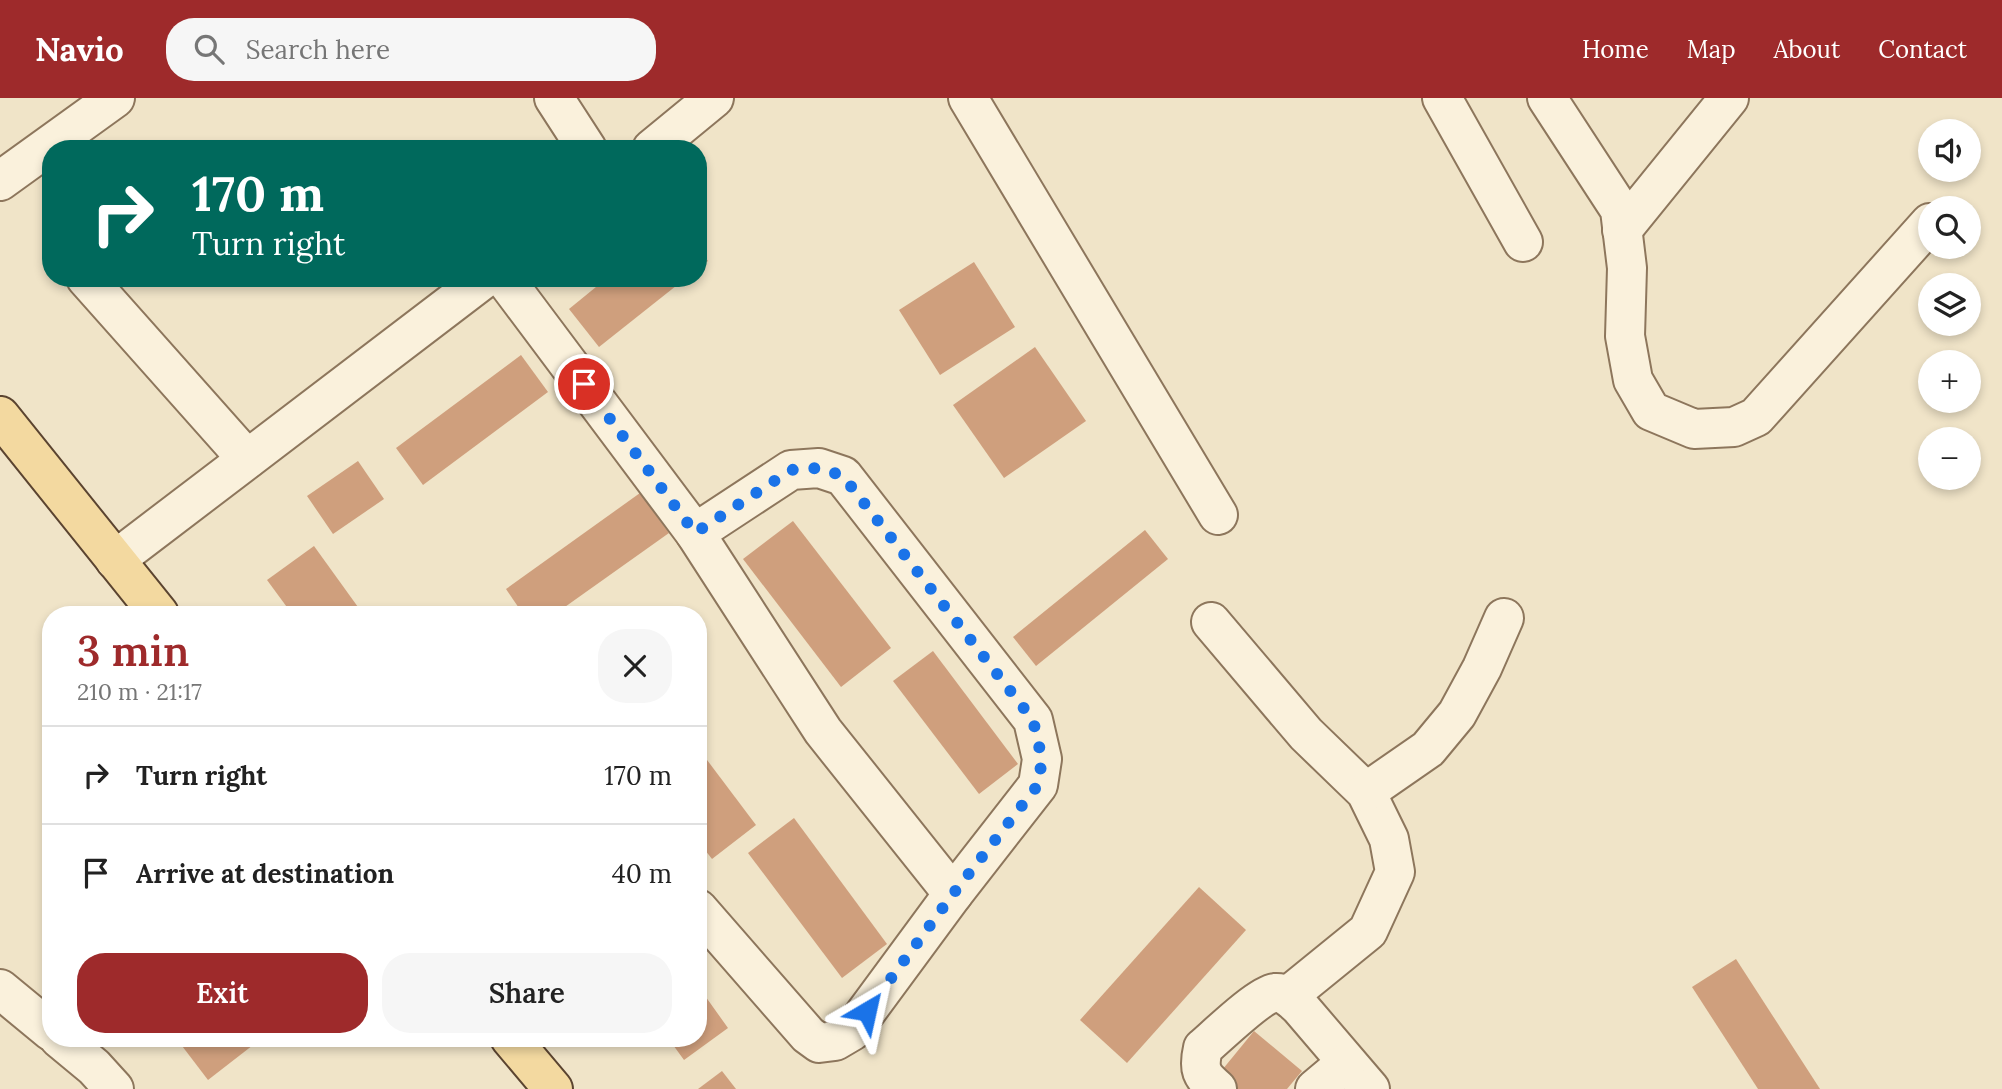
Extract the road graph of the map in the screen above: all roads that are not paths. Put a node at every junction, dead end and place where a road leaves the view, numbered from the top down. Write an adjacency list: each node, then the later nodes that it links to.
1 (115, 98): 8 (street)
2 (554, 98): 9 (street)
3 (714, 98): 10 (street)
4 (968, 98): 21 (street)
5 (1442, 98): 15 (street)
6 (1547, 98): 13 (street)
7 (1729, 98): 13 (street)
8 (57, 140)
9 (581, 140)
10 (663, 140)
11 (42, 151): 12 (street)
12 (0, 181)
13 (1622, 230): 14 (street)
14 (1918, 237)
15 (1523, 243)
16 (94, 287): 20 (street)
17 (473, 287): 20 (street)
18 (511, 287): 22 (street)
19 (0, 416): 23 (main road)
20 (247, 459): 23 (street)
21 (1218, 515)
22 (695, 533): 28 (street); 28 (street)
23 (115, 560): 24 (main road)
24 (152, 606)
25 (1504, 618): 27 (street)
26 (1211, 622): 27 (street)
27 (1366, 792): 31 (street)
28 (953, 894): 29 (street)
29 (707, 919)
30 (0, 989): 32 (street)
31 (1288, 996): 35 (street); 38 (street)
32 (42, 1024)
33 (70, 1047): 36 (street)
34 (518, 1047): 37 (main road)
35 (1358, 1076): 39 (street)
36 (114, 1089)
37 (553, 1089)
38 (1217, 1089)
39 (1315, 1089)

